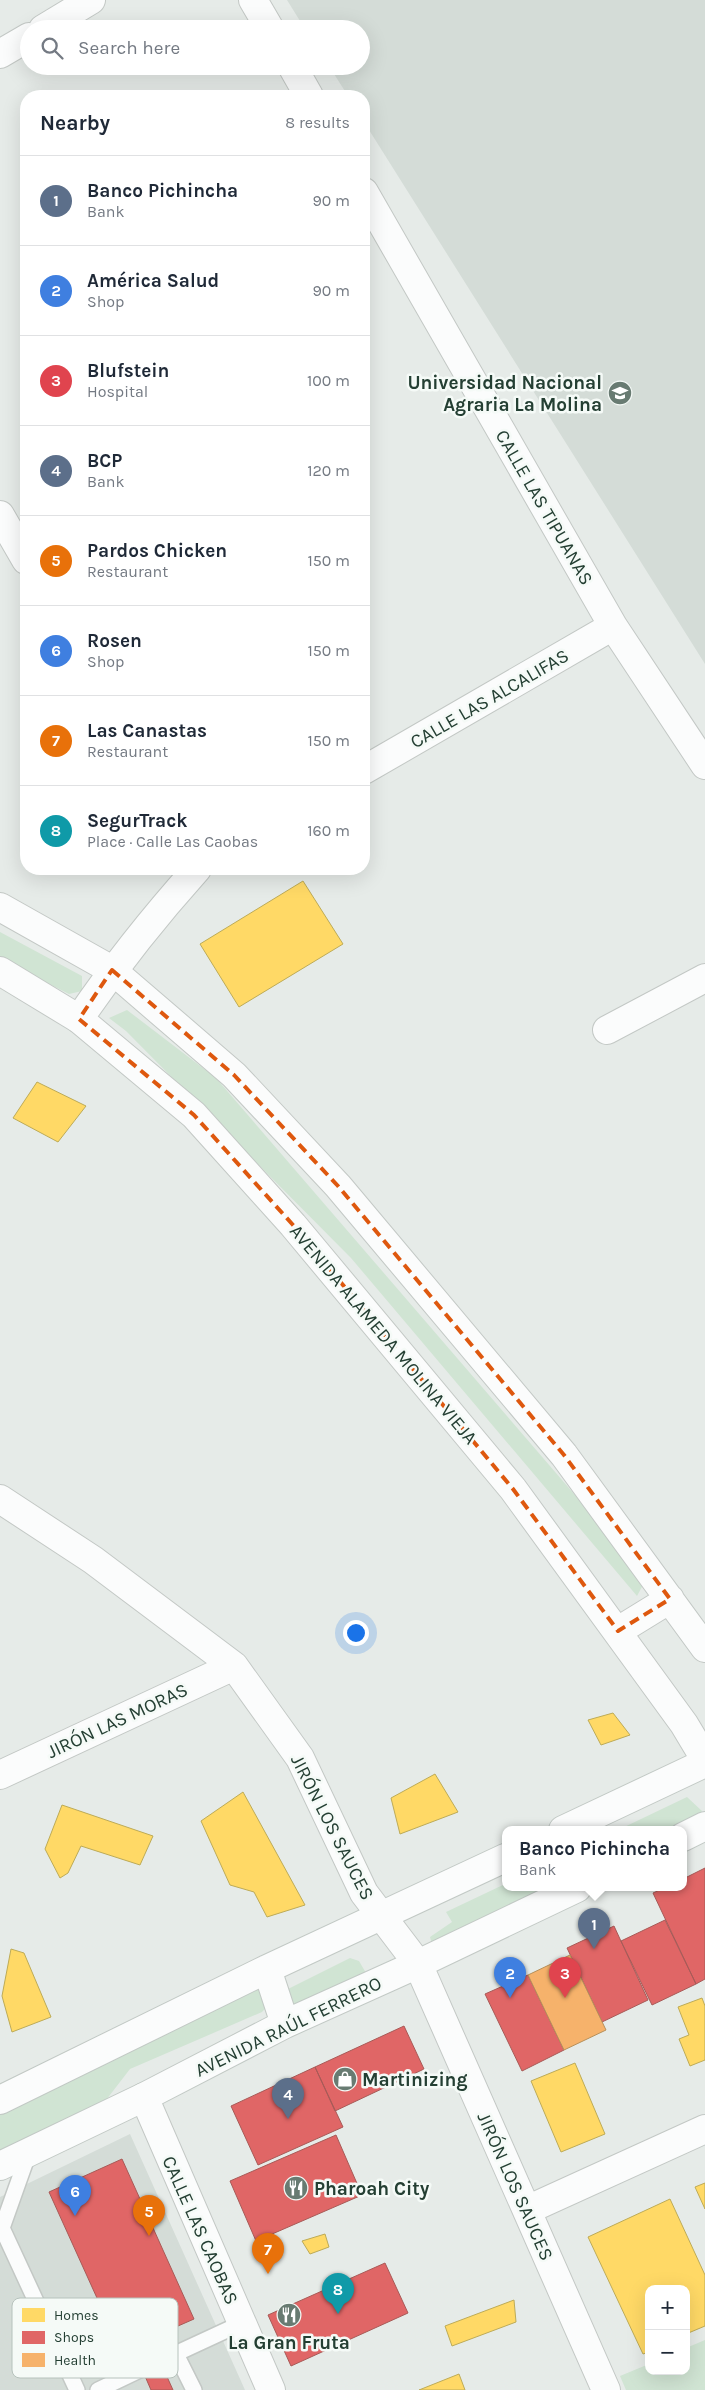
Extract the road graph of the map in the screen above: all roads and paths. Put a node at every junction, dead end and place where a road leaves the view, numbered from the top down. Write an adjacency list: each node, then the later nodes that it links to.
1 (91, 0): 3 (street)
2 (253, 0): 4 (street)
3 (58, 20)
4 (265, 20)
5 (20, 42): 6 (street)
6 (0, 54)
7 (297, 75): 8 (street)
8 (306, 90)
9 (370, 202): 12 (street, CALLE LAS TIPUANAS)
10 (0, 515): 11 (street)
11 (20, 550)
12 (613, 626): 13 (street, CALLE LAS TIPUANAS); 14 (street, CALLE LAS ALCALIFAS)
13 (705, 765)
14 (370, 767)
15 (192, 875): 17 (street)
16 (0, 906): 17 (street)
17 (112, 970): 20 (street); 23 (street)
18 (0, 971): 20 (street, AVENIDA ALAMEDA MOLINA VIEJA)
19 (705, 978): 21 (street)
20 (79, 1019): 24 (street, AVENIDA ALAMEDA MOLINA VIEJA)
21 (607, 1030)
22 (0, 1500): 26 (street, JIRÓN LOS SAUCES)
23 (670, 1599): 24 (street); 25 (street)
24 (618, 1631): 27 (street, AVENIDA ALAMEDA MOLINA VIEJA)
25 (705, 1648)
26 (234, 1666): 28 (street, JIRÓN LAS MORAS); 34 (street, JIRÓN LOS SAUCES)
27 (705, 1761): 29 (street)
28 (0, 1775)
29 (571, 1826)
30 (705, 1826): 31 (street)
31 (687, 1835)
32 (502, 1859): 34 (street)
33 (571, 1891): 35 (street, AVENIDA RAÚL FERRERO)
34 (381, 1917): 35 (street, JIRÓN LOS SAUCES); 36 (street)
35 (418, 1964): 37 (street, AVENIDA RAÚL FERRERO); 43 (street, JIRÓN LOS SAUCES)
36 (267, 1970): 37 (street); 39 (street)
37 (285, 2024): 38 (street, AVENIDA RAÚL FERRERO)
38 (144, 2096): 41 (street, AVENIDA RAÚL FERRERO); 46 (street, CALLE LAS CAOBAS)
39 (0, 2100)
40 (705, 2129): 43 (street)
41 (29, 2152): 42 (street, AVENIDA RAÚL FERRERO); 44 (lane)
42 (0, 2166)
43 (527, 2210): 55 (street, JIRÓN LOS SAUCES)
44 (1, 2228): 45 (lane)
45 (34, 2298)
46 (242, 2323): 47 (lane); 54 (street, CALLE LAS CAOBAS)
47 (178, 2353)
48 (178, 2358): 53 (lane)
49 (71, 2378): 51 (lane)
50 (123, 2378): 52 (lane)
51 (77, 2390)
52 (98, 2390)
53 (194, 2390)
54 (272, 2390)
55 (606, 2390)

